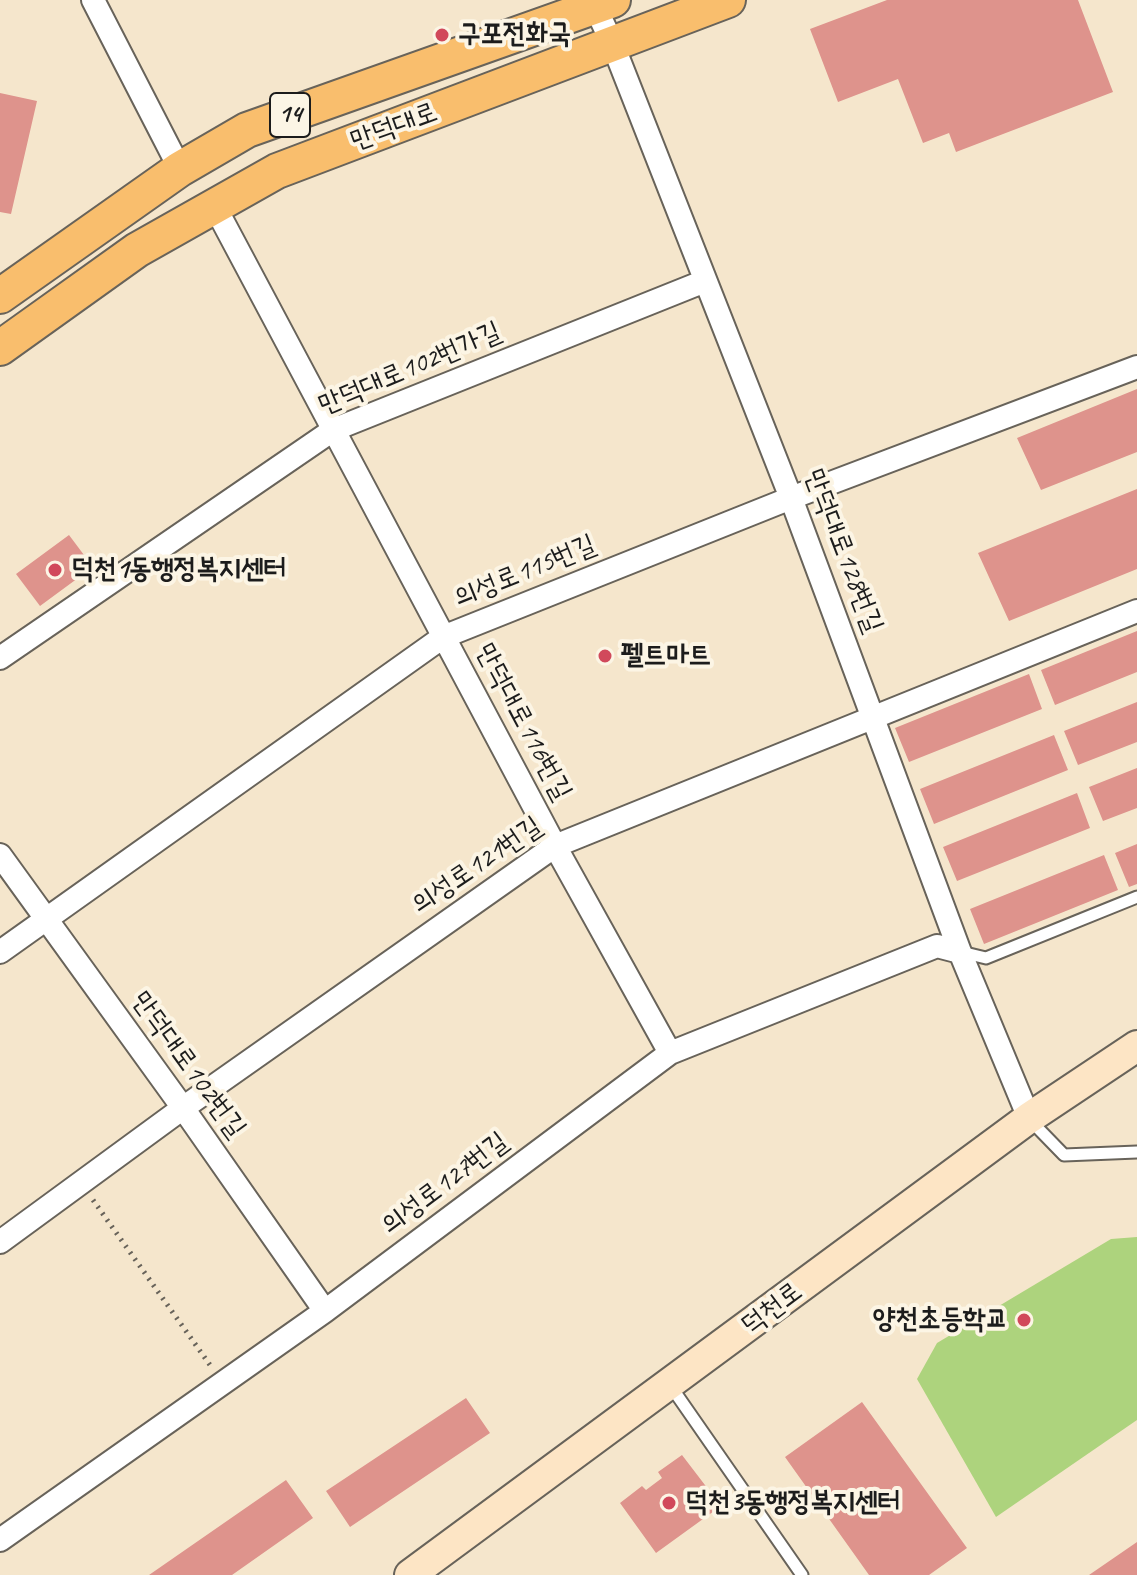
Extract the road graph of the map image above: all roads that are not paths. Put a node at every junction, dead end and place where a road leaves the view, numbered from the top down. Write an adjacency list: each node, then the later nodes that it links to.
1 (93, 0): 5 (street)
2 (728, 0): 4 (main road, 만덕대로)
3 (600, 2): 4 (street, 만덕대로128번길); 5 (main road, 만덕대로 / 14)
4 (613, 45): 6 (main road, 만덕대로); 7 (street, 만덕대로128번길)
5 (180, 169): 8 (main road, 만덕대로 / 14)
6 (214, 205): 9 (main road, 만덕대로); 11 (street, 만덕대로116번길)
7 (705, 281): 11 (street, 만덕대로102번가길); 12 (street, 만덕대로128번길)
8 (0, 296)
9 (0, 348)
10 (1137, 367): 12 (street, 의성로115번길)
11 (333, 430): 14 (street, 만덕대로116번길); 15 (street, 만덕대로102번가길)
12 (791, 498): 14 (street, 의성로115번길); 16 (street, 만덕대로128번길)
13 (1137, 611): 16 (street, 의성로121번길)
14 (443, 637): 17 (street, 만덕대로116번길); 20 (street, 의성로115번길)
15 (0, 658)
16 (874, 716): 17 (street, 의성로121번길); 22 (street, 만덕대로128번길)
17 (555, 846): 24 (street, 만덕대로116번길); 25 (street, 의성로121번길)
18 (0, 855): 20 (street, 만덕대로102번길)
19 (1137, 897): 22 (lane)
20 (45, 919): 21 (street, 의성로115번길); 25 (street, 만덕대로102번길)
21 (0, 952)
22 (960, 952): 24 (street, 의성로127번길); 26 (street, 만덕대로128번길)
23 (1137, 1046): 26 (main road, 덕천로)
24 (670, 1053): 29 (street, 의성로127번길)
25 (183, 1108): 28 (street, 의성로121번길); 29 (street, 만덕대로102번길)
26 (1029, 1118): 27 (lane); 30 (main road, 덕천로)
27 (1137, 1152)
28 (0, 1242)
29 (325, 1311): 31 (street, 의성로127번길)
30 (670, 1385): 32 (main road, 덕천로); 33 (lane)
31 (0, 1540)
32 (410, 1575)
33 (802, 1575)

